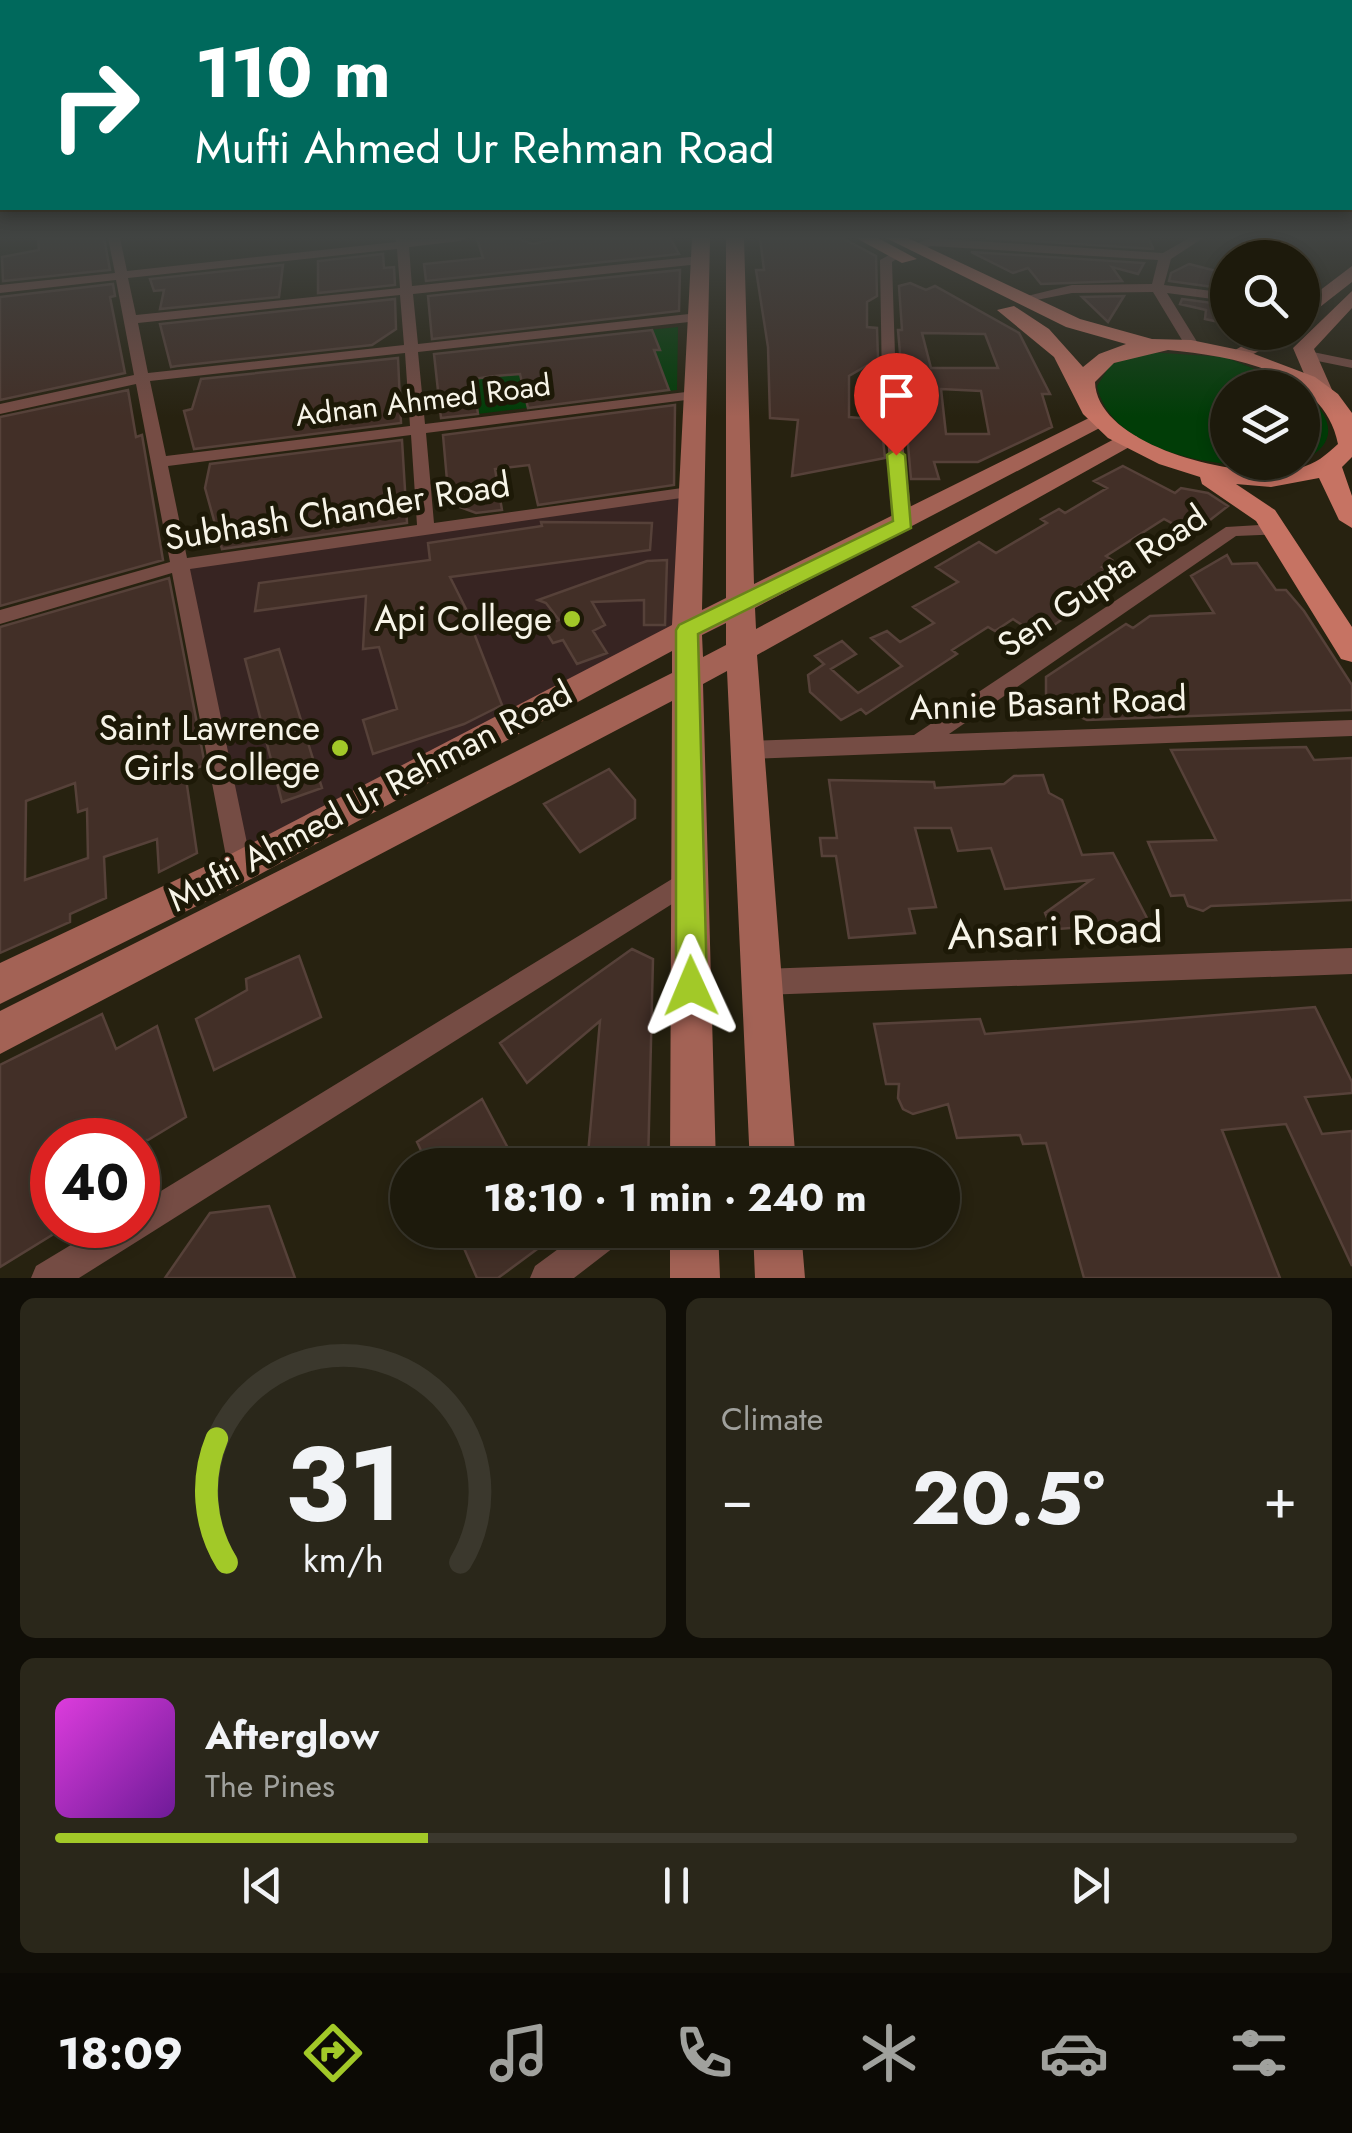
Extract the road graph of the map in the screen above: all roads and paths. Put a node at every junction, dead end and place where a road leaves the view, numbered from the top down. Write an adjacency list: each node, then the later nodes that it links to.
1 (1352, 297): 22 (street)
2 (125, 298): 14 (street)
3 (344, 298): 14 (street)
4 (408, 298): 19 (street)
5 (699, 298): 13 (street)
6 (736, 298): 42 (street)
7 (887, 298): 38 (street)
8 (988, 298): 15 (main road)
9 (1018, 298): 12 (main road)
10 (1027, 298): 12 (street)
11 (1163, 298): 18 (street)
12 (1021, 299): 16 (main road)
13 (698, 317): 19 (street); 26 (street)
14 (130, 320): 24 (street)
15 (1028, 322): 16 (main road); 25 (main road)
16 (1073, 323): 17 (main road)
17 (1152, 345): 18 (main road); 25 (main road)
18 (1192, 345): 21 (main road)
19 (412, 348): 24 (street); 30 (street)
20 (1247, 350): 21 (street)
21 (1239, 354): 27 (main road)
22 (1303, 354): 23 (street); 27 (street)
23 (1352, 364)
24 (142, 378): 28 (street); 33 (street)
25 (1084, 388): 29 (main road)
26 (694, 394): 30 (street, Adnan Ahmed Road); 36 (street)
27 (1337, 403): 32 (main road)
28 (0, 410)
29 (1102, 421): 31 (main road); 38 (street, Mufti Ahmed Ur Rehman Road)
30 (418, 427): 33 (street, Adnan Ahmed Road); 39 (street)
31 (1128, 441): 35 (main road); 45 (street, Mufti Ahmed Ur Rehman Road)
32 (1351, 445): 34 (main road)
33 (158, 462): 41 (street)
34 (1330, 466): 35 (main road); 37 (main road)
35 (1206, 471): 40 (main road)
36 (689, 492): 39 (street, Subhash Chander Road); 44 (street)
37 (1352, 520)
38 (904, 524): 42 (street, Mufti Ahmed Ur Rehman Road)
39 (426, 528): 41 (street, Subhash Chander Road)
40 (1275, 530): 46 (main road); 49 (street, Sen Gupta Road)
41 (180, 566): 43 (street, Subhash Chander Road); 51 (street)
42 (740, 606): 44 (street, Mufti Ahmed Ur Rehman Road); 45 (street)
43 (0, 617)
44 (687, 630): 47 (street); 51 (street, Mufti Ahmed Ur Rehman Road)
45 (741, 648): 47 (street, Mufti Ahmed Ur Rehman Road); 50 (street)
46 (1352, 651)
47 (691, 676): 52 (street); 56 (street, Mufti Ahmed Ur Rehman Road)
48 (1352, 728): 49 (street, Annie Basant Road)
49 (922, 742): 50 (street, Annie Basant Road)
50 (746, 750): 54 (street)
51 (240, 867): 55 (street, Mufti Ahmed Ur Rehman Road)
52 (690, 879): 57 (street); 59 (street)
53 (1352, 961): 54 (street, Ansari Road)
54 (762, 982): 58 (street)
55 (0, 984)
56 (0, 1034)
57 (694, 1148)
58 (772, 1148)
59 (160, 1209)
60 (97, 1248): 64 (street)
61 (587, 1248): 65 (street)
62 (694, 1248): 66 (street)
63 (778, 1248): 67 (street)
64 (48, 1278)
65 (546, 1278)
66 (695, 1278)
67 (780, 1278)

